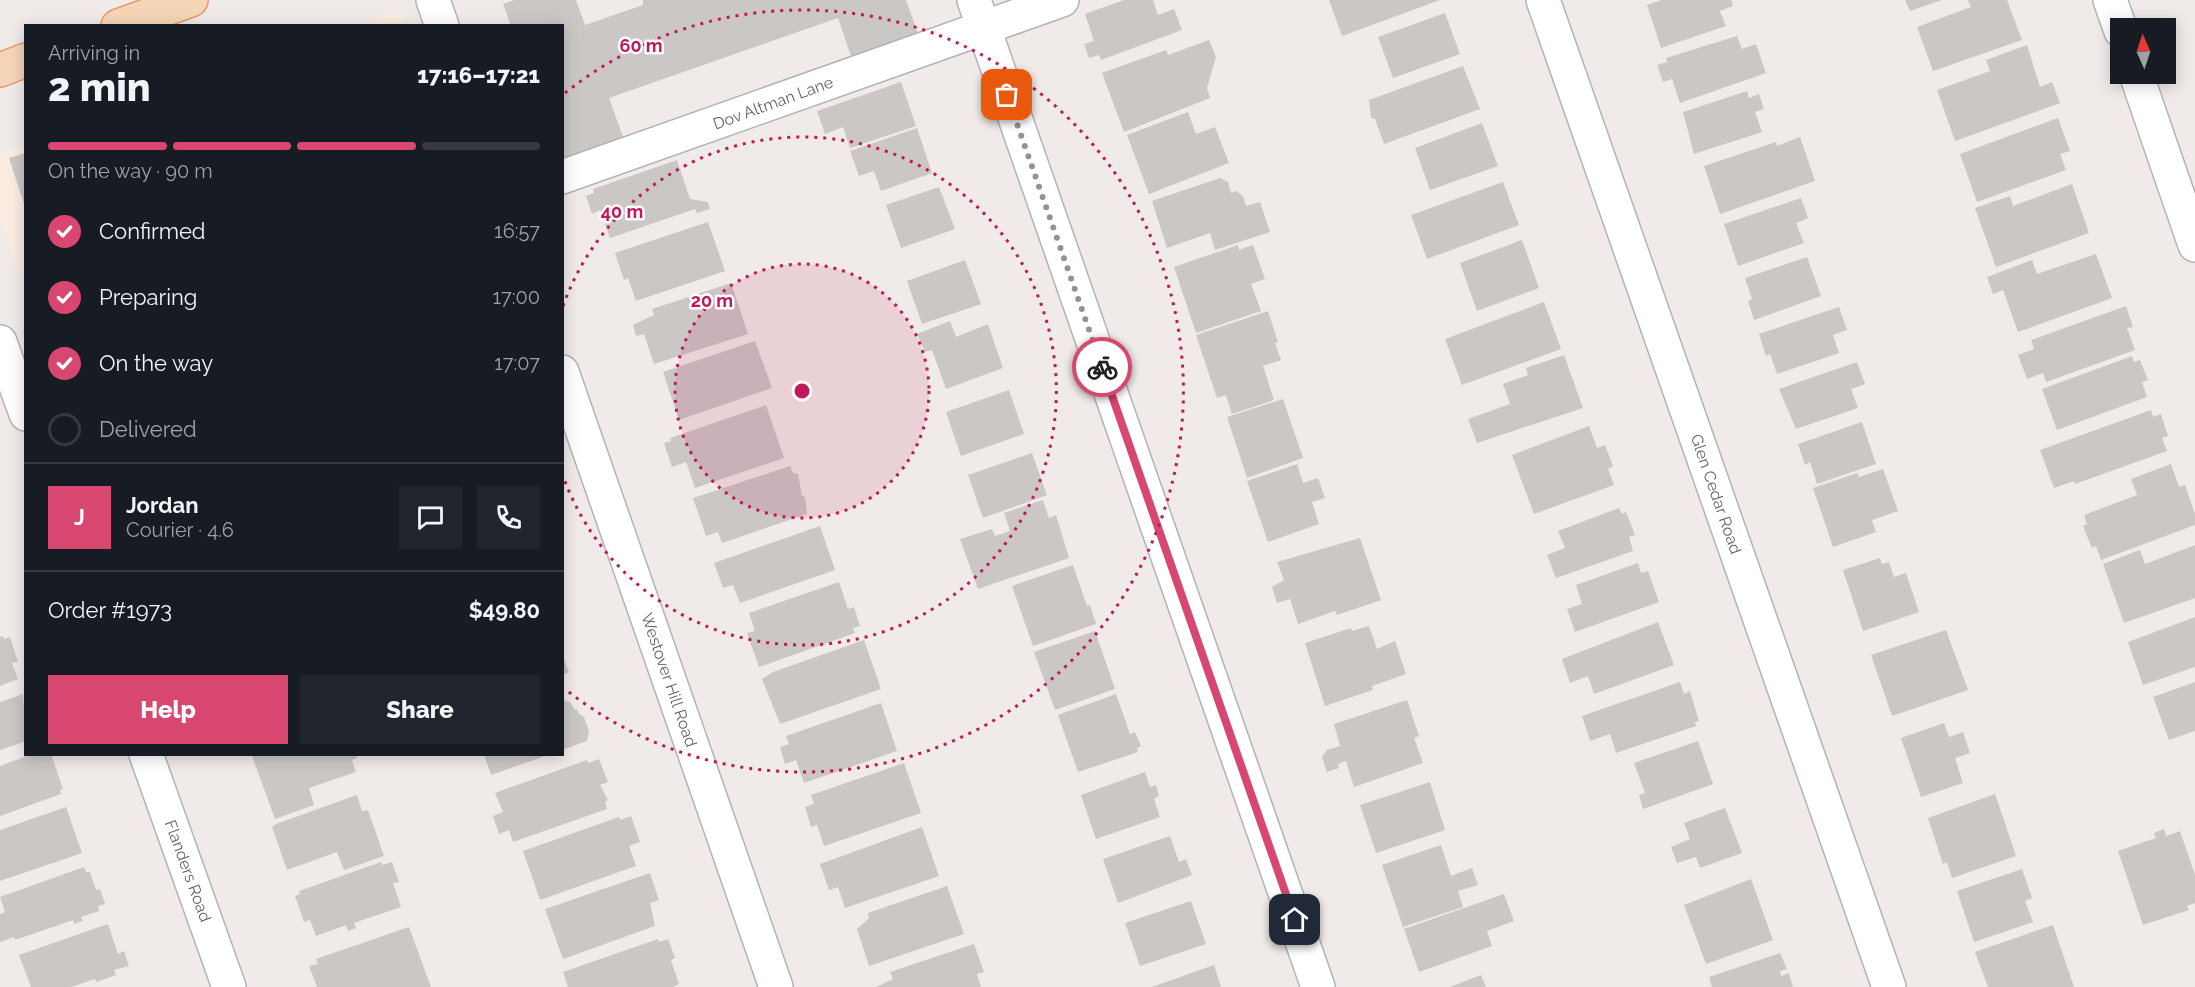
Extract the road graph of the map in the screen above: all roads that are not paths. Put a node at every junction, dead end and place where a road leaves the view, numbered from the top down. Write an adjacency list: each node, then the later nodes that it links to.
1 (191, 0): 8 (main road)
2 (433, 0): 9 (street)
3 (1062, 0): 6 (street, Dov Altman Lane)
4 (1543, 0): 23 (street, Glen Cedar Road)
5 (2110, 0): 7 (street)
6 (979, 14): 13 (street, Dov Altman Lane); 22 (street)
7 (2116, 18)
8 (124, 24)
9 (441, 24)
10 (24, 61): 11 (main road)
11 (0, 70)
12 (2139, 84): 14 (street)
13 (564, 176)
14 (2195, 245)
15 (0, 342): 16 (street)
16 (12, 375): 18 (street)
17 (564, 378): 21 (street, Westover Hill Road)
18 (24, 408)
19 (147, 756): 20 (street, Flanders Road)
20 (229, 987)
21 (776, 987)
22 (1318, 987)
23 (1889, 987)

